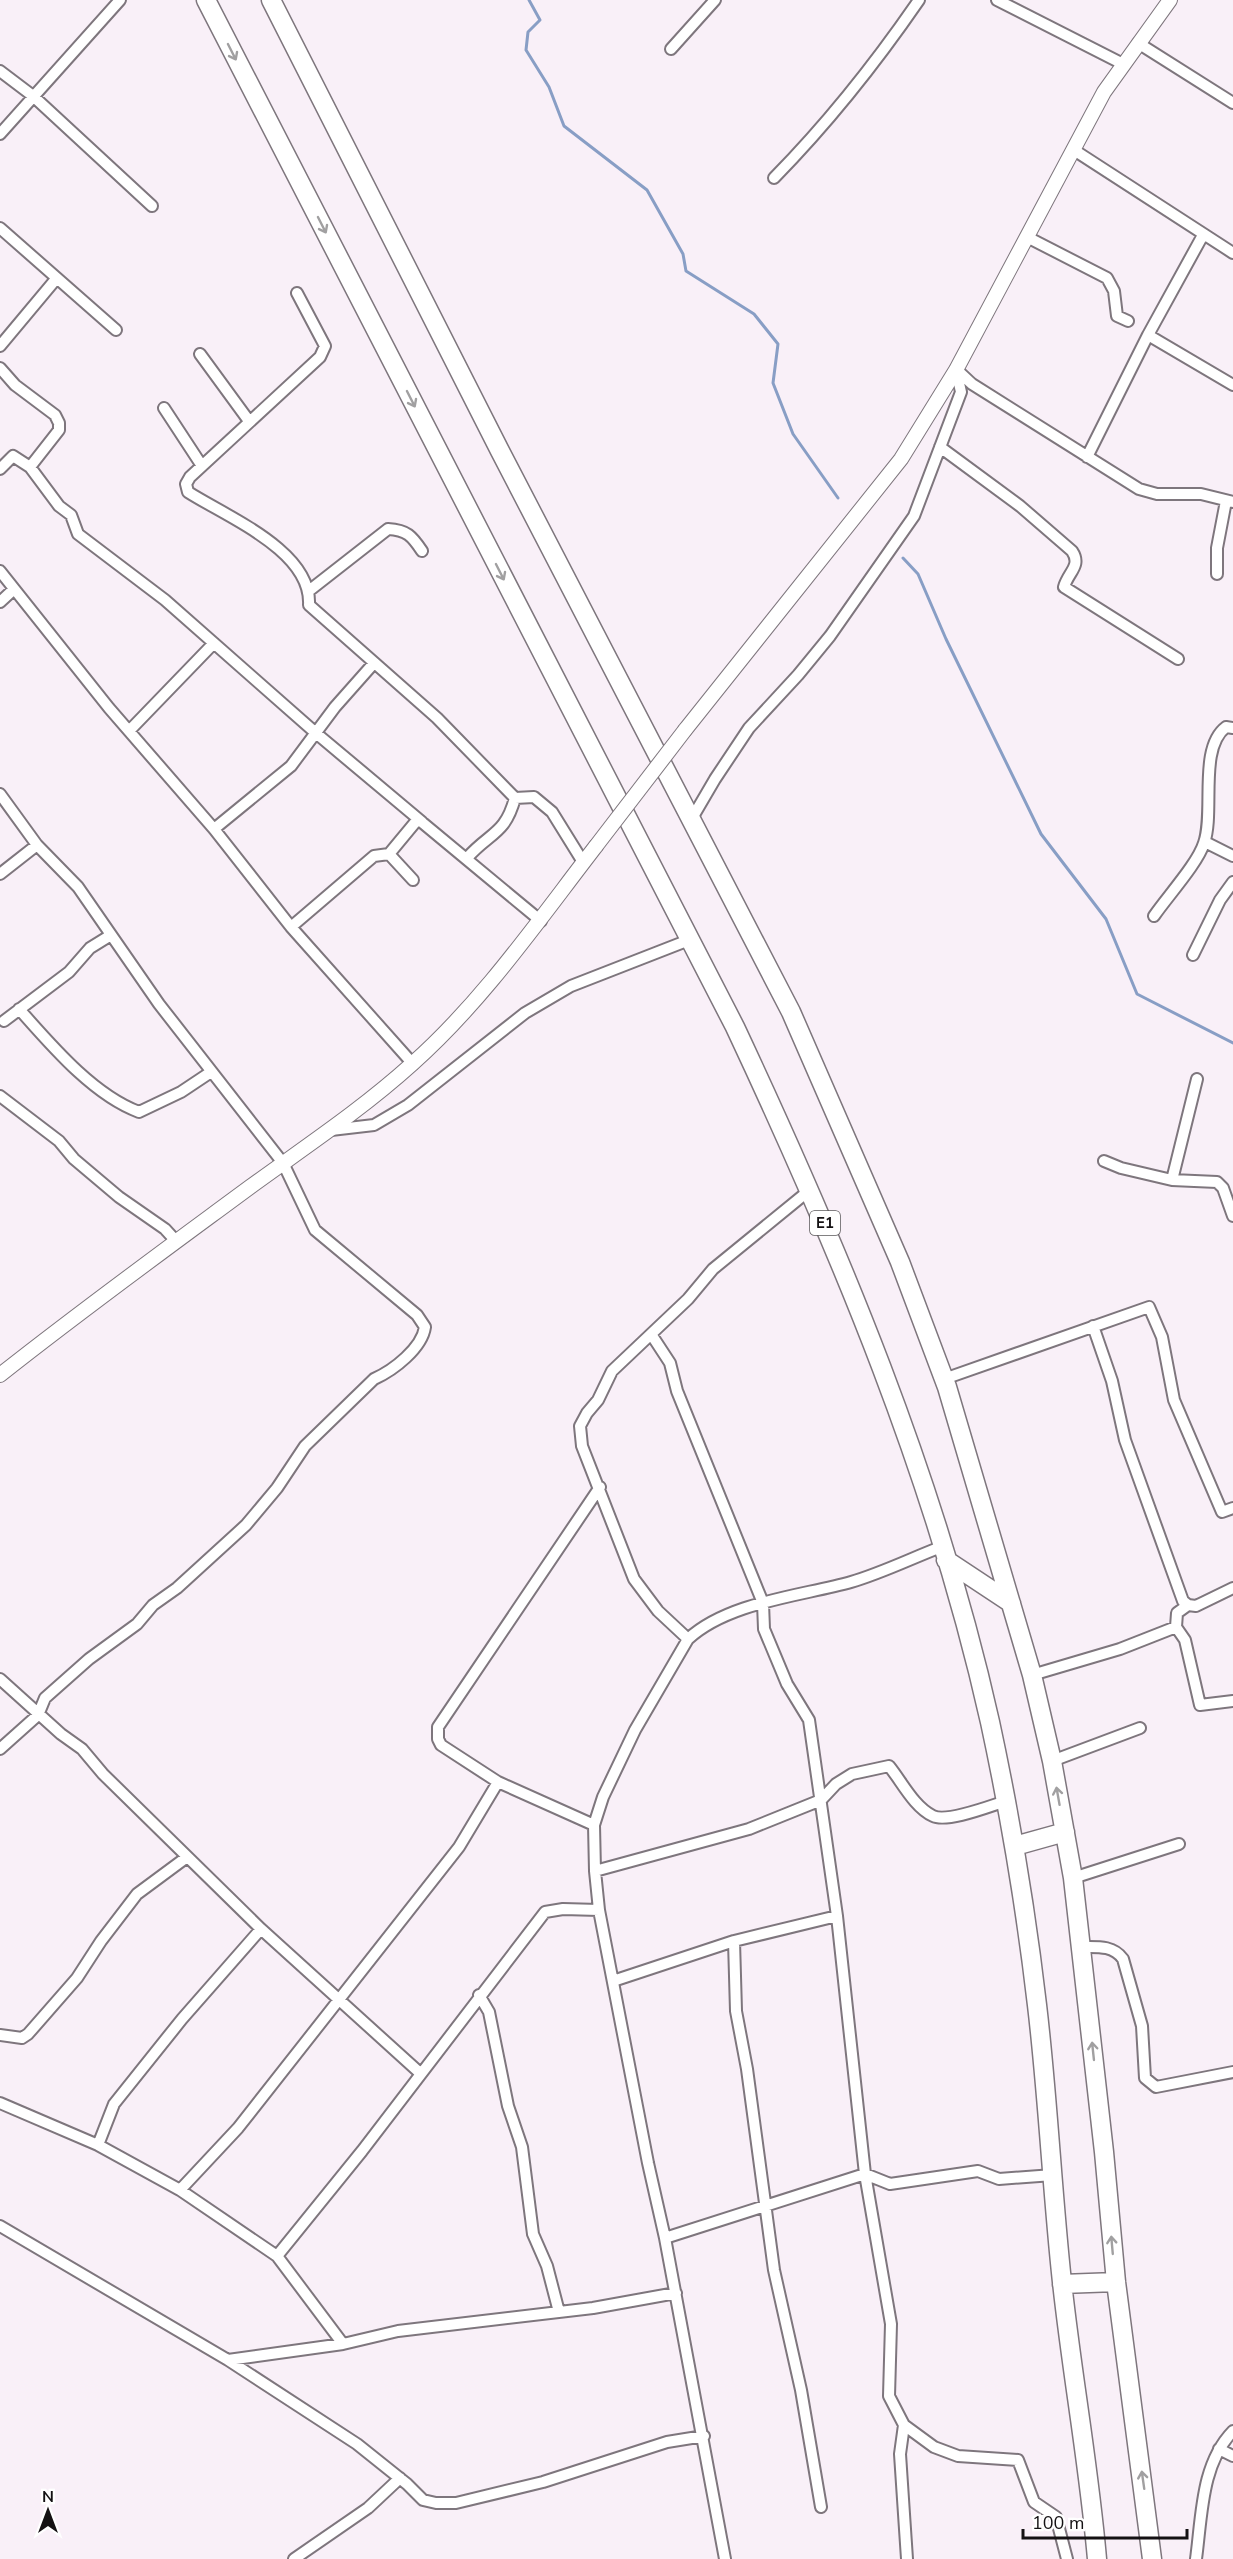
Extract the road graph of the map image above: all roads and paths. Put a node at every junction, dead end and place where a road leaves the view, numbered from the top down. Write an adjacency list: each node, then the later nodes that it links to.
1 (120, 0): 12 (street)
2 (206, 0): 70 (highway, E1, one-way to 70)
3 (271, 0): 54 (highway)
4 (715, 0): 9 (street)
5 (919, 0): 16 (street)
6 (997, 0): 10 (street)
7 (1170, 0): 8 (main road)
8 (1137, 43): 10 (main road); 13 (street)
9 (671, 49)
10 (1123, 64): 15 (main road)
11 (0, 71): 12 (street)
12 (33, 96): 14 (street); 17 (street)
13 (1233, 103)
14 (0, 134)
15 (1074, 150): 19 (street); 20 (main road)
16 (774, 178)
17 (152, 206)
18 (0, 228): 22 (street)
19 (1203, 236): 21 (street); 26 (street)
20 (1027, 237): 24 (street); 30 (main road)
21 (1233, 254)
22 (56, 279): 25 (street); 27 (street)
23 (297, 293): 33 (street)
24 (1128, 321)
25 (116, 330)
26 (1148, 335): 31 (street); 35 (street)
27 (0, 346)
28 (200, 354): 33 (street)
29 (0, 368): 37 (street)
30 (956, 370): 34 (street); 35 (street); 62 (main road, bridge)
31 (1233, 385)
32 (164, 408): 36 (street)
33 (249, 421): 36 (street)
34 (940, 447): 47 (street); 54 (street)
35 (1087, 457): 39 (street)
36 (202, 465): 44 (street)
37 (30, 467): 38 (street); 46 (street)
38 (0, 469)
39 (1230, 502): 42 (street)
40 (422, 552): 44 (street)
41 (0, 571): 43 (street)
42 (1217, 574)
43 (13, 590): 45 (street); 50 (street)
44 (310, 590): 48 (street)
45 (0, 602)
46 (214, 643): 50 (street); 51 (street)
47 (1178, 659)
48 (374, 663): 51 (street); 53 (street)
49 (1233, 728): 57 (street)
50 (129, 731): 56 (street)
51 (317, 734): 55 (street); 56 (street)
52 (0, 794): 58 (street)
53 (515, 798): 61 (street); 62 (street)
54 (691, 820): 88 (highway)
55 (422, 822): 59 (street); 61 (street)
56 (214, 830): 68 (street)
57 (1205, 842): 60 (street); 66 (street)
58 (37, 845): 63 (street); 69 (street)
59 (389, 854): 64 (street); 68 (street)
60 (1233, 856)
61 (467, 858): 67 (street)
62 (583, 862): 67 (main road)
63 (0, 874)
64 (413, 880)
65 (1233, 882): 71 (street)
66 (1154, 916)
67 (541, 921): 74 (main road)
68 (291, 927): 74 (street)
69 (111, 935): 72 (street); 75 (street)
70 (689, 940): 78 (street); 82 (highway, E1)
71 (1193, 955)
72 (19, 1009): 73 (street); 75 (street)
73 (4, 1021)
74 (413, 1064): 78 (main road)
75 (211, 1072): 80 (street)
76 (1197, 1078): 81 (street)
77 (0, 1096): 84 (street)
78 (331, 1130): 80 (main road)
79 (1104, 1161): 81 (street)
80 (283, 1163): 84 (main road); 101 (street)
81 (1172, 1180): 83 (street)
82 (810, 1189): 86 (street); 91 (highway, E1)
83 (1233, 1216)
84 (176, 1241): 87 (main road)
85 (1093, 1326): 88 (street); 90 (street); 95 (street)
86 (651, 1334): 89 (street); 93 (street)
87 (0, 1375)
88 (944, 1379): 94 (highway)
89 (600, 1487): 97 (street); 105 (street)
90 (1233, 1508)
91 (944, 1553): 93 (street); 94 (highway); 107 (highway, E1)
92 (1233, 1588): 95 (street)
93 (763, 1603): 97 (street); 106 (street)
94 (1011, 1603): 98 (highway)
95 (1188, 1605): 96 (street)
96 (1176, 1627): 98 (street); 100 (street)
97 (688, 1639): 108 (street)
98 (1032, 1675): 104 (highway)
99 (0, 1679): 101 (street)
100 (1233, 1701)
101 (38, 1715): 103 (street); 112 (street)
102 (1140, 1728): 104 (street)
103 (0, 1749)
104 (1052, 1761): 109 (highway, one-way to 104)
105 (498, 1782): 108 (street); 122 (street)
106 (821, 1800): 107 (street); 113 (street); 116 (street)
107 (1006, 1801): 111 (highway, E1)
108 (594, 1825): 113 (street)
109 (1065, 1832): 111 (highway); 114 (highway)
110 (1179, 1845): 114 (street)
111 (1015, 1846): 129 (highway, E1)
112 (188, 1857): 117 (street); 123 (street)
113 (595, 1871): 115 (street)
114 (1073, 1878): 119 (highway)
115 (599, 1910): 120 (street); 121 (street)
116 (837, 1916): 118 (street); 128 (street)
117 (261, 1929): 122 (street); 127 (street)
118 (734, 1941): 120 (street); 131 (street)
119 (1081, 1947): 124 (street); 135 (highway, one-way to 119)
120 (613, 1981): 133 (street)
121 (479, 1995): 125 (street); 138 (street)
122 (337, 2000): 125 (street); 130 (street)
123 (0, 2035)
124 (1233, 2072)
125 (420, 2073): 134 (street)
126 (0, 2103): 127 (street)
127 (98, 2145): 130 (street)
128 (865, 2174): 129 (street); 131 (street); 141 (street)
129 (1053, 2175): 136 (highway, E1)
130 (180, 2190): 134 (street)
131 (765, 2205): 133 (street); 147 (street)
132 (0, 2226): 140 (street)
133 (665, 2238): 137 (street)
134 (277, 2256): 139 (street)
135 (1116, 2282): 136 (highway); 153 (highway, one-way to 135)
136 (1062, 2284): 152 (highway, E1)
137 (675, 2293): 138 (street); 143 (street)
138 (559, 2312): 139 (street)
139 (343, 2344): 140 (street)
140 (228, 2360): 146 (street)
141 (904, 2425): 150 (street); 151 (street)
142 (1233, 2431): 144 (street)
143 (704, 2436): 146 (street); 149 (street)
144 (1220, 2449): 145 (street); 154 (street)
145 (1233, 2456)
146 (400, 2478): 148 (street)
147 (821, 2507)
148 (294, 2559)
149 (725, 2559)
150 (907, 2559)
151 (1067, 2559)
152 (1097, 2559)
153 (1152, 2559)
154 (1196, 2559)

